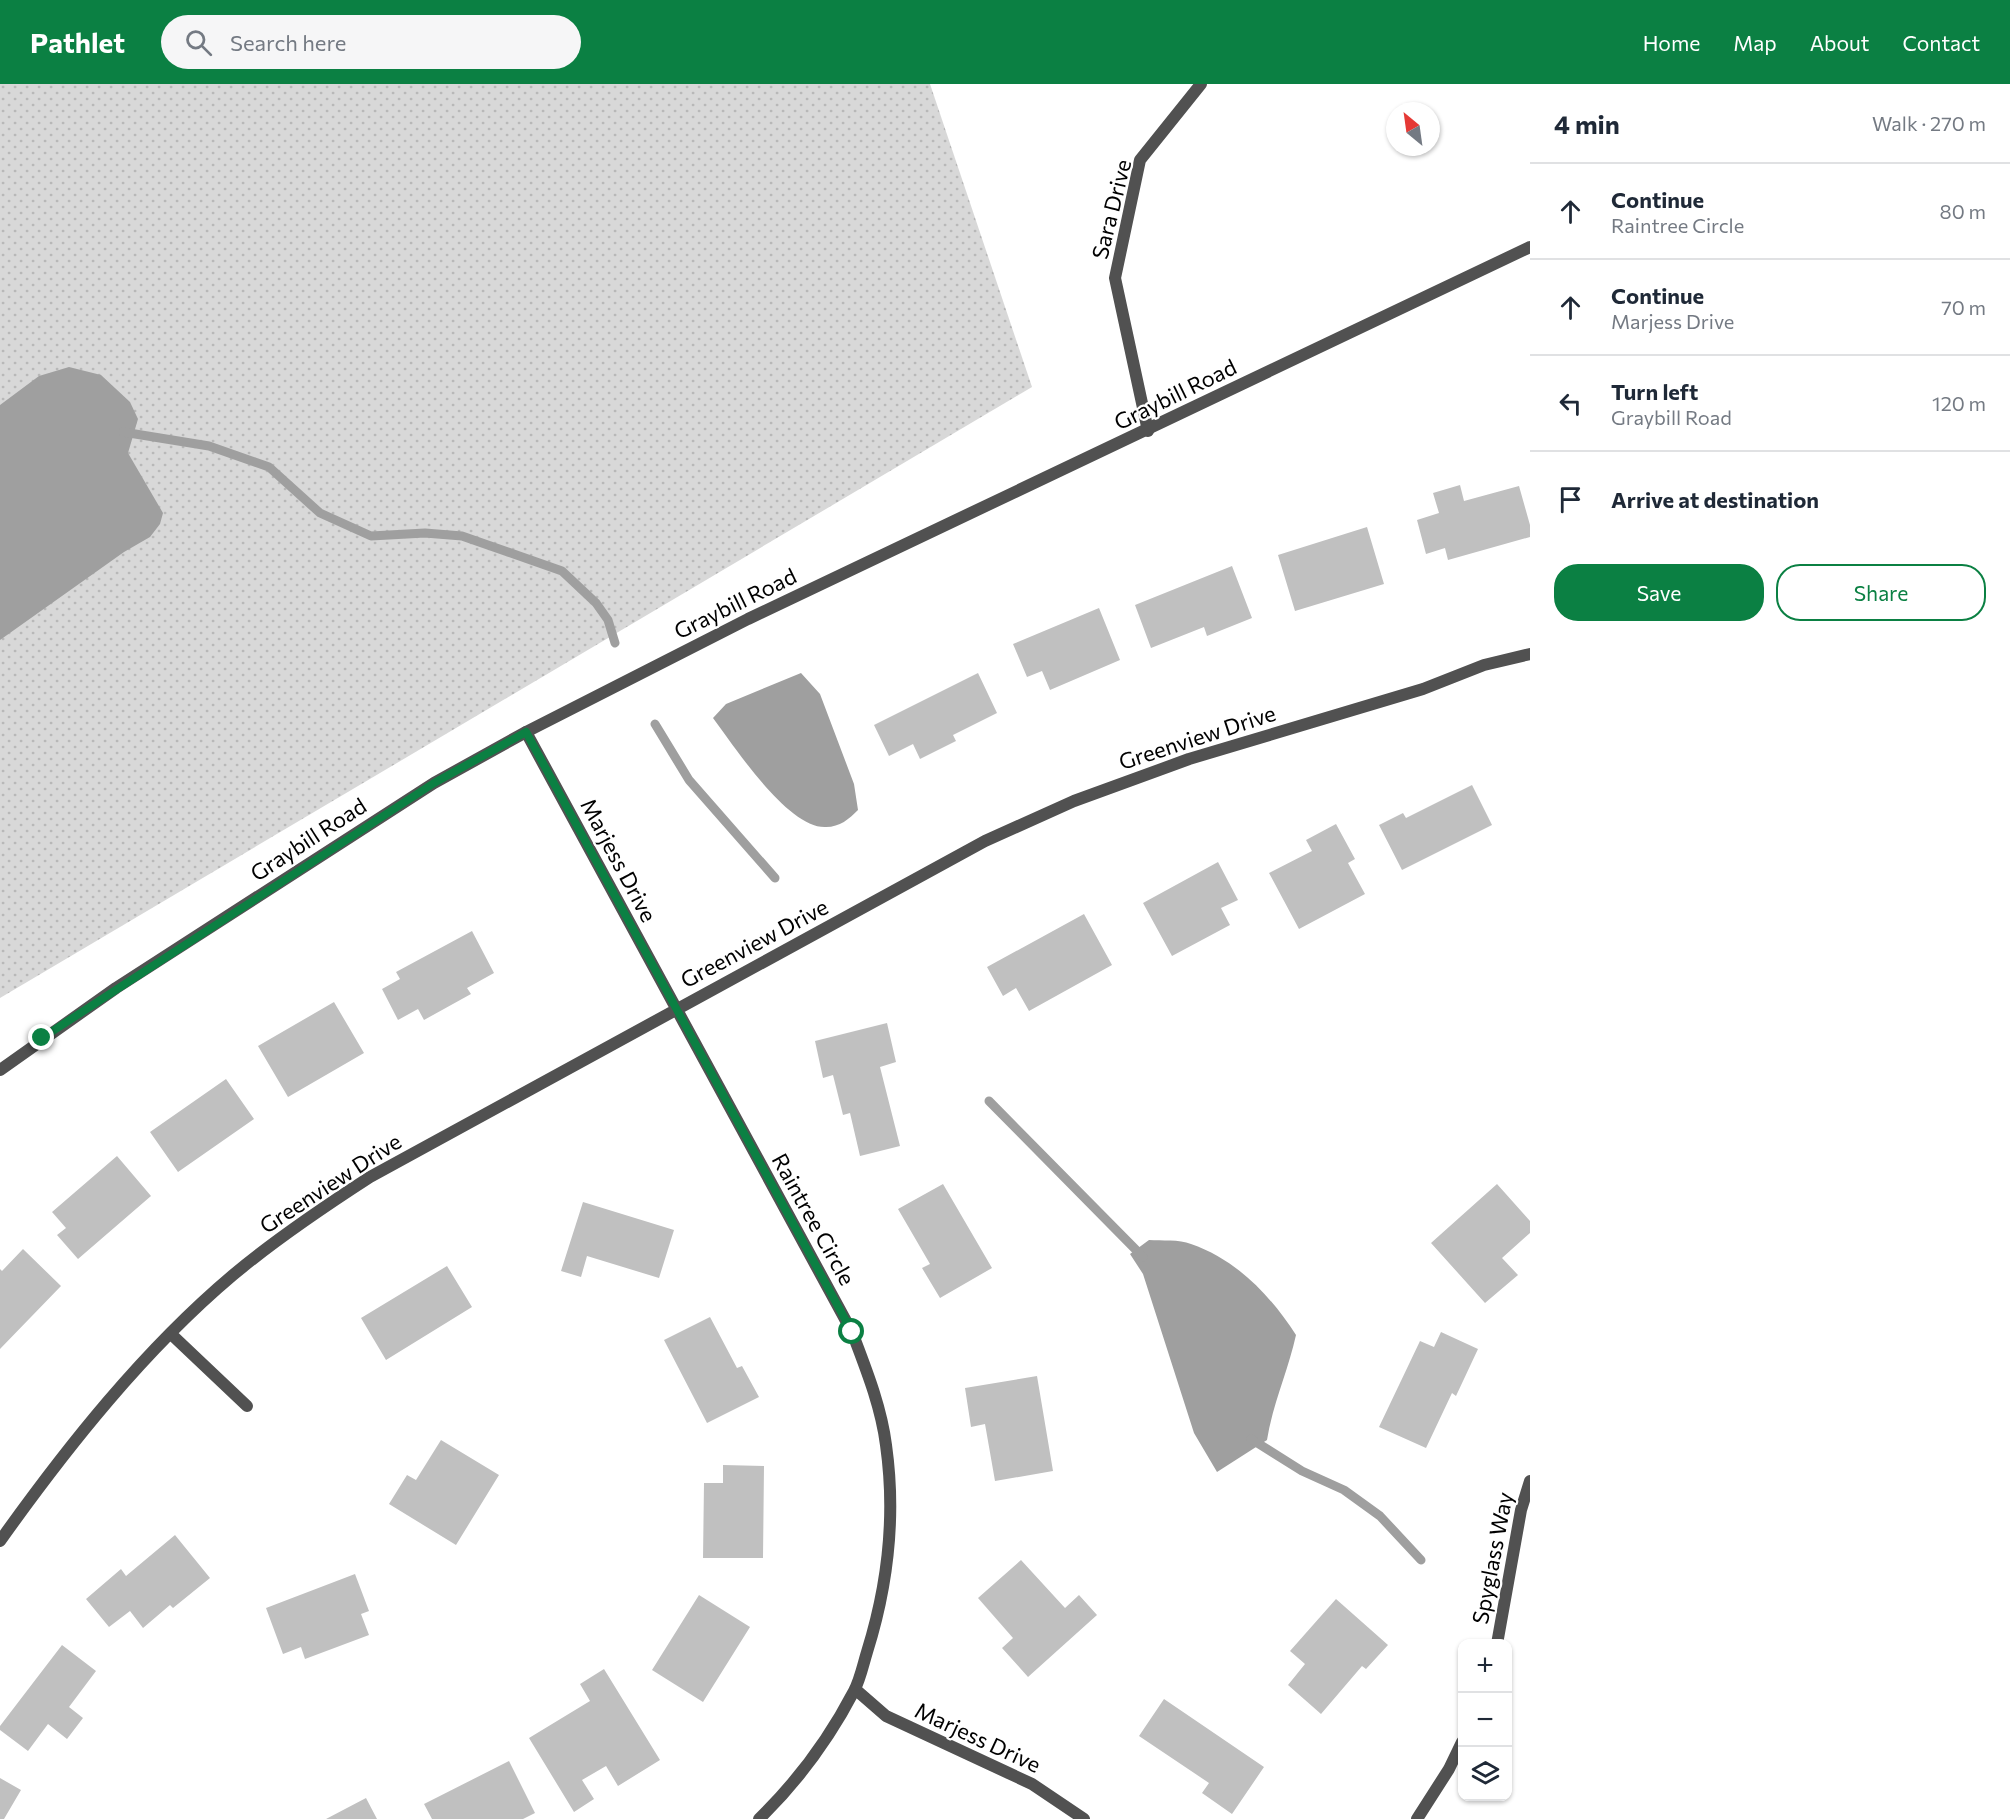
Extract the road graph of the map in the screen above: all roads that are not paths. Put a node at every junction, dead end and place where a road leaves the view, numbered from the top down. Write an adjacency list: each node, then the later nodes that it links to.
1 (1201, 84): 3 (street, Sara Drive)
2 (1530, 247): 3 (street, Graybill Road)
3 (1148, 430): 5 (street, Graybill Road)
4 (1530, 654): 6 (street, Greenview Drive)
5 (526, 732): 6 (street, Marjess Drive); 7 (street, Graybill Road)
6 (676, 1009): 8 (street, Greenview Drive); 13 (street, Raintree Circle)
7 (0, 1070)
8 (171, 1334): 9 (street); 11 (street, Greenview Drive)
9 (247, 1406)
10 (1530, 1481): 12 (street, Spyglass Way)
11 (0, 1541)
12 (1498, 1639)
13 (855, 1689): 15 (street, Raintree Circle); 16 (street, Marjess Drive)
14 (1460, 1747): 17 (street)
15 (759, 1819)
16 (1084, 1819)
17 (1417, 1819)

